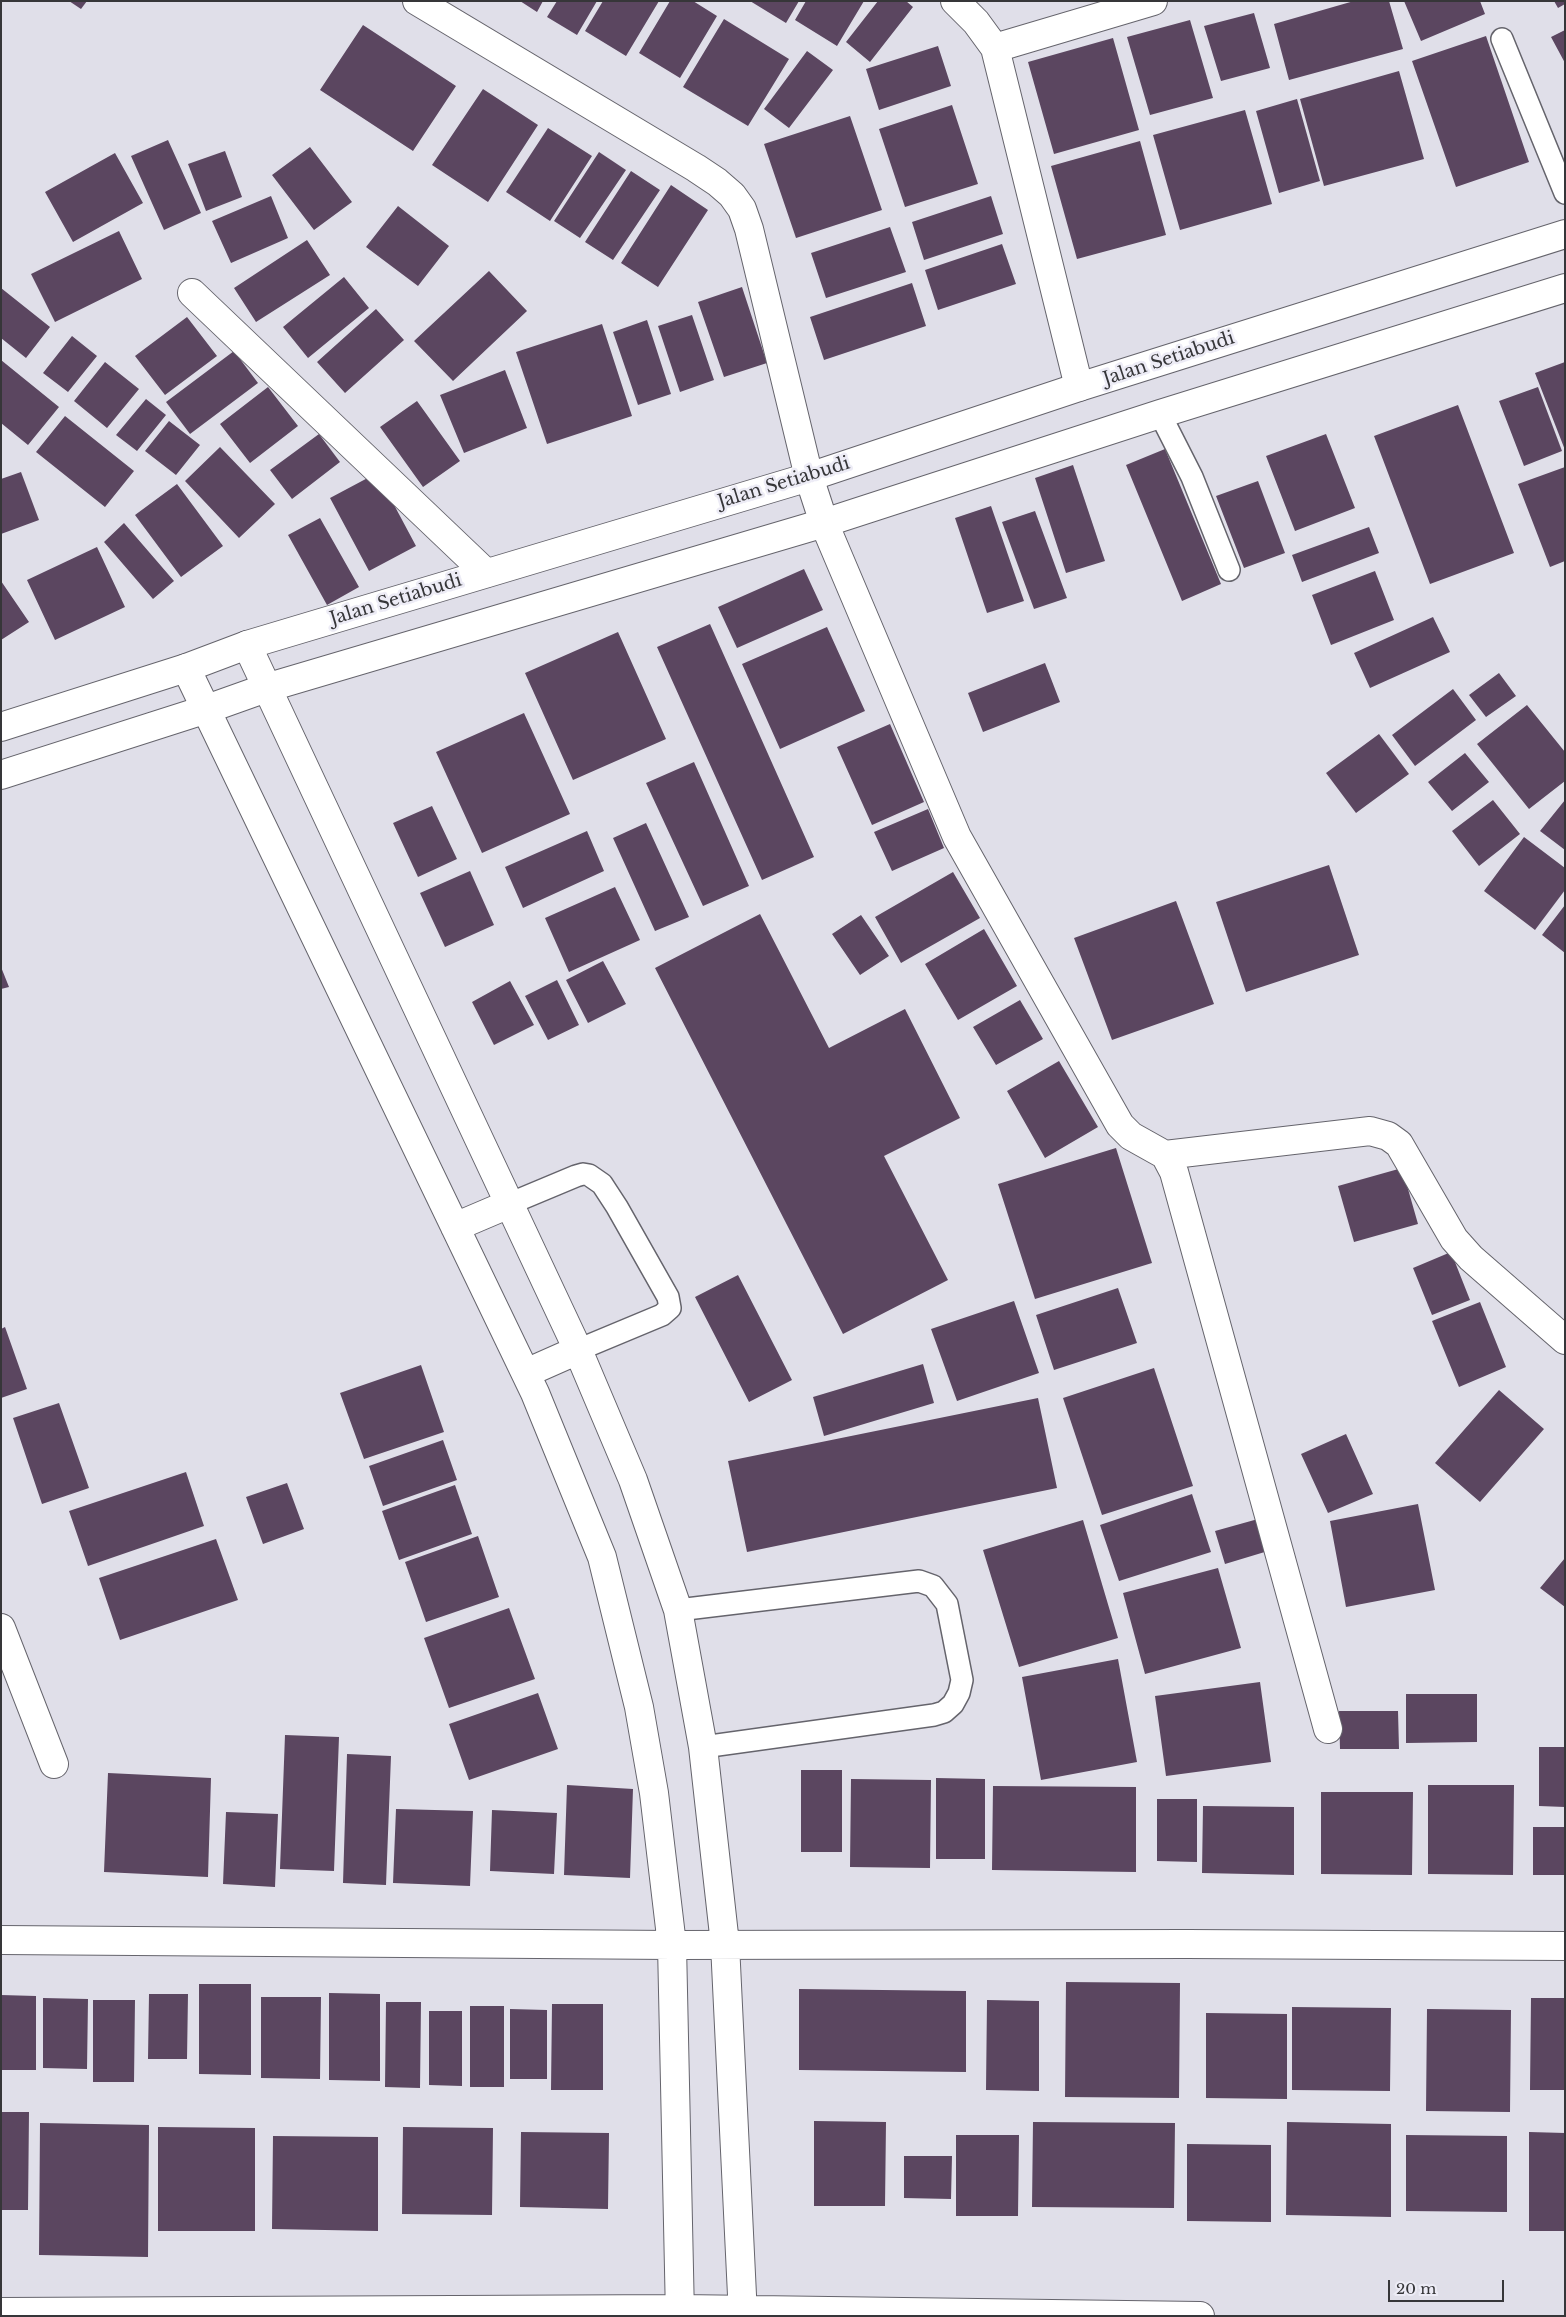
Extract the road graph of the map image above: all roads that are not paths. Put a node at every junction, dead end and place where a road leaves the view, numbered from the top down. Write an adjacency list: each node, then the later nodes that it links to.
1 (417, 1): 12 (street)
2 (955, 1): 5 (street)
3 (1153, 1): 5 (street)
4 (1502, 38): 6 (lane)
5 (995, 48): 10 (street)
6 (1565, 193)
7 (1565, 234): 10 (street, Jalan Setiabudi)
8 (1565, 288): 11 (street)
9 (192, 293): 15 (street)
10 (1079, 387): 12 (street, Jalan Setiabudi)
11 (1160, 414): 13 (street); 14 (lane)
12 (809, 477): 13 (street); 15 (street, Jalan Setiabudi)
13 (824, 523): 18 (street); 22 (street)
14 (1229, 570)
15 (486, 572): 16 (street, Jalan Setiabudi)
16 (247, 645): 17 (street, Jalan Setiabudi); 18 (street)
17 (186, 668): 19 (street); 20 (street, Jalan Setiabudi)
18 (266, 688): 19 (street); 23 (street)
19 (207, 710): 21 (street); 24 (street)
20 (1, 728)
21 (1, 775)
22 (1165, 1155): 25 (street); 30 (street)
23 (509, 1204): 24 (street); 26 (street); 26 (lane)
24 (455, 1227): 27 (street)
25 (1565, 1340)
26 (578, 1350): 27 (street); 28 (street)
27 (526, 1374): 35 (street)
28 (678, 1610): 31 (street); 31 (lane)
29 (1, 1628): 32 (street)
30 (1328, 1729)
31 (703, 1747): 34 (street)
32 (54, 1764)
33 (1, 1940): 35 (street)
34 (726, 1944): 35 (street); 36 (street); 39 (street)
35 (672, 1945): 38 (street)
36 (1565, 1946)
37 (1, 2312): 38 (street)
38 (680, 2313): 39 (street)
39 (743, 2313): 40 (street)
40 (1077, 2315): 41 (street)
41 (1200, 2316)

